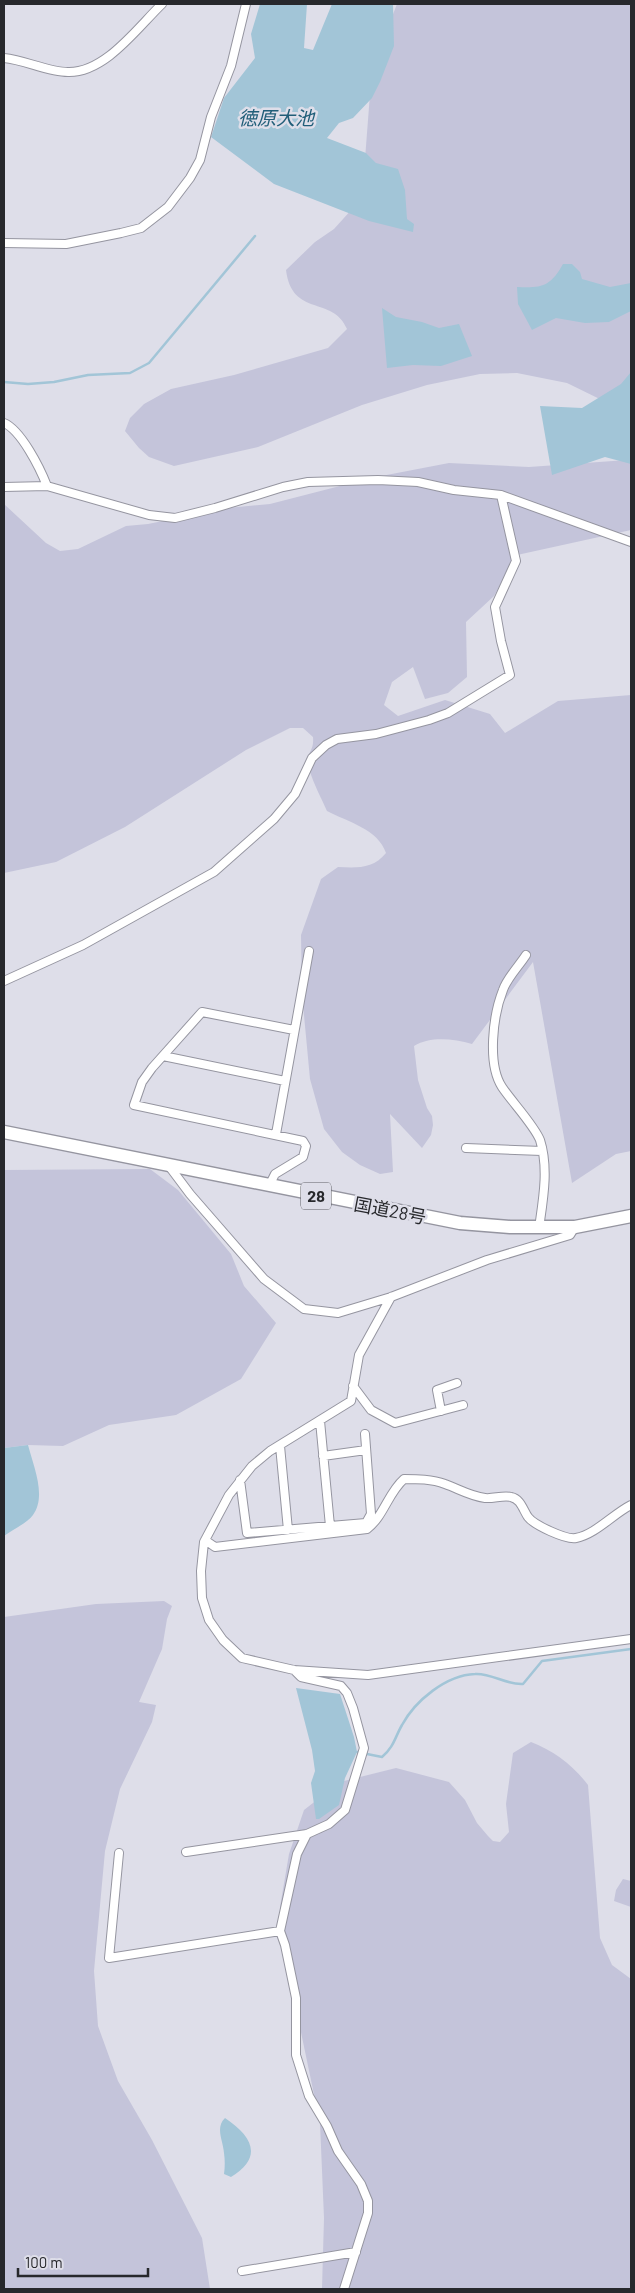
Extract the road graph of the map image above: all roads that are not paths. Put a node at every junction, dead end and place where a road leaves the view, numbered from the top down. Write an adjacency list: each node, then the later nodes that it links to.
1 (162, 4): 3 (street)
2 (246, 4): 4 (street)
3 (4, 58)
4 (4, 243)
5 (4, 423): 6 (street)
6 (47, 486): 7 (street); 8 (street)
7 (4, 487)
8 (501, 495): 9 (street); 12 (street)
9 (631, 542)
10 (309, 951): 13 (street)
11 (526, 955): 19 (street)
12 (4, 982)
13 (294, 1030): 14 (street); 15 (street)
14 (163, 1056): 15 (street); 17 (street)
15 (285, 1081): 17 (street)
16 (4, 1132): 20 (highway, 国道28号 / 28)
17 (276, 1134): 21 (street)
18 (466, 1148): 19 (street)
19 (542, 1151): 24 (street)
20 (169, 1166): 21 (highway, 国道28号 / 28); 25 (street)
21 (269, 1186): 24 (highway, 国道28号 / 28)
22 (631, 1216): 23 (highway, 国道28号 / 28)
23 (575, 1227): 24 (highway, 国道28号 / 28); 25 (street)
24 (539, 1228)
25 (391, 1297): 27 (street)
26 (457, 1383): 29 (street)
27 (353, 1386): 29 (street); 30 (street)
28 (463, 1405): 29 (street)
29 (441, 1411)
30 (320, 1421): 32 (street); 34 (street)
31 (365, 1434): 33 (street)
32 (280, 1446): 35 (street); 38 (street)
33 (366, 1450): 34 (street); 37 (street)
34 (323, 1456): 37 (street)
35 (240, 1480): 38 (street); 39 (street)
36 (631, 1505): 39 (street)
37 (330, 1526): 38 (street)
38 (288, 1530)
39 (205, 1540): 41 (street)
40 (631, 1639): 41 (street)
41 (294, 1670): 42 (street)
42 (307, 1834): 43 (street); 45 (street)
43 (186, 1852)
44 (119, 1853): 45 (street)
45 (280, 1931): 46 (street)
46 (356, 2252): 47 (street); 48 (street)
47 (242, 2271)
48 (344, 2289)

